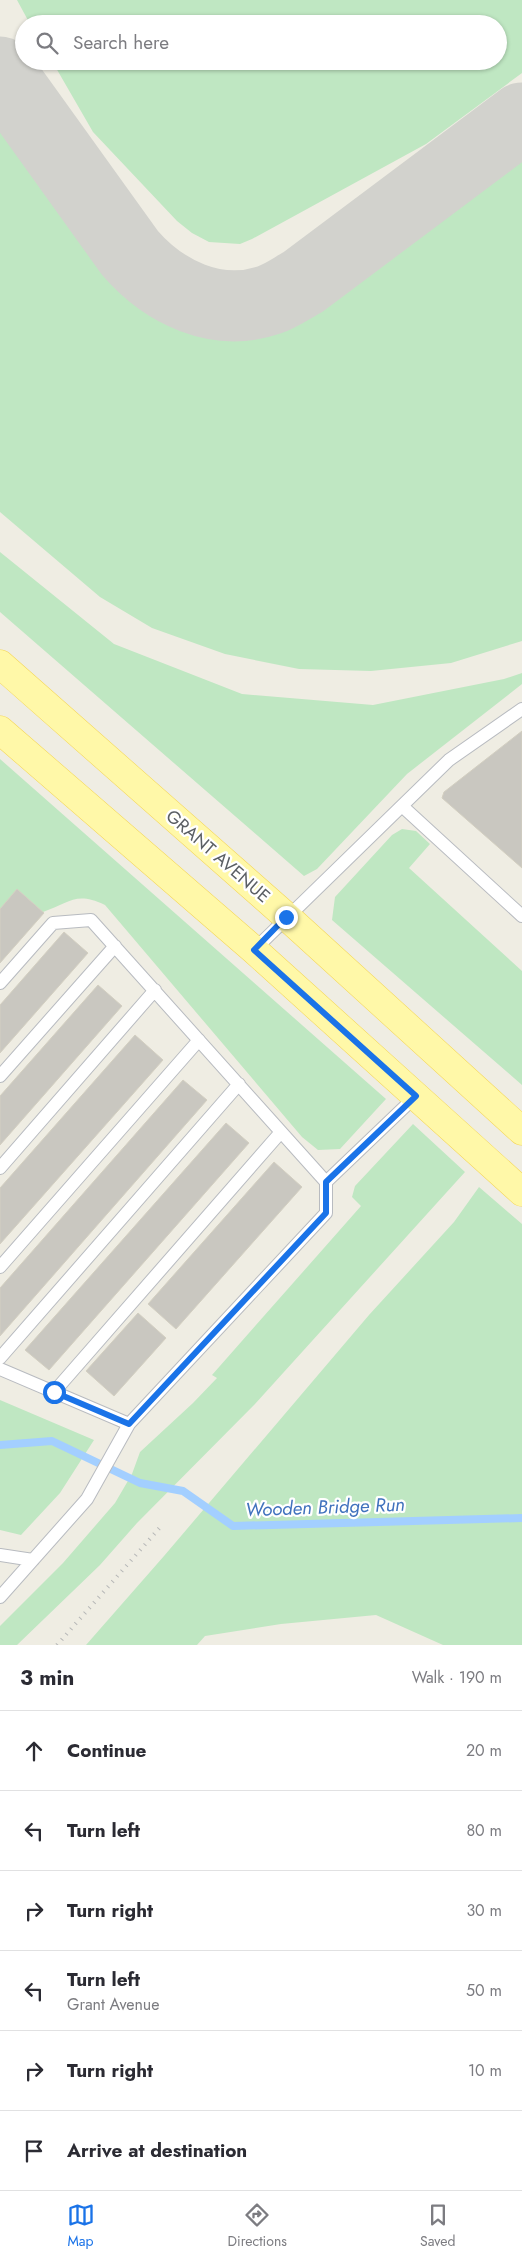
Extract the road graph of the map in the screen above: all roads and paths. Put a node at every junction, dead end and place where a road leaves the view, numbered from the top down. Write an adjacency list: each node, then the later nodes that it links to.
1 (0, 664): 6 (main road, GRANT AVENUE)
2 (522, 709): 4 (lane)
3 (0, 730): 8 (main road)
4 (402, 806): 5 (lane); 6 (lane)
5 (522, 916)
6 (286, 917): 8 (lane); 16 (main road, GRANT AVENUE)
7 (115, 946): 9 (lane); 10 (lane); 12 (lane)
8 (254, 950): 14 (main road)
9 (0, 983)
10 (155, 990): 11 (lane); 17 (lane)
11 (199, 1040): 13 (lane); 20 (lane)
12 (0, 1076)
13 (239, 1084): 15 (lane); 21 (lane)
14 (416, 1096): 18 (lane); 19 (main road)
15 (281, 1132): 18 (lane); 23 (lane)
16 (522, 1132)
17 (0, 1168)
18 (326, 1182): 24 (lane)
19 (522, 1192)
20 (0, 1267)
21 (0, 1358)
22 (0, 1369): 23 (lane)
23 (54, 1392): 24 (lane)
24 (129, 1424): 26 (lane)
25 (0, 1555): 26 (lane)
26 (33, 1560): 27 (lane)
27 (0, 1597)

